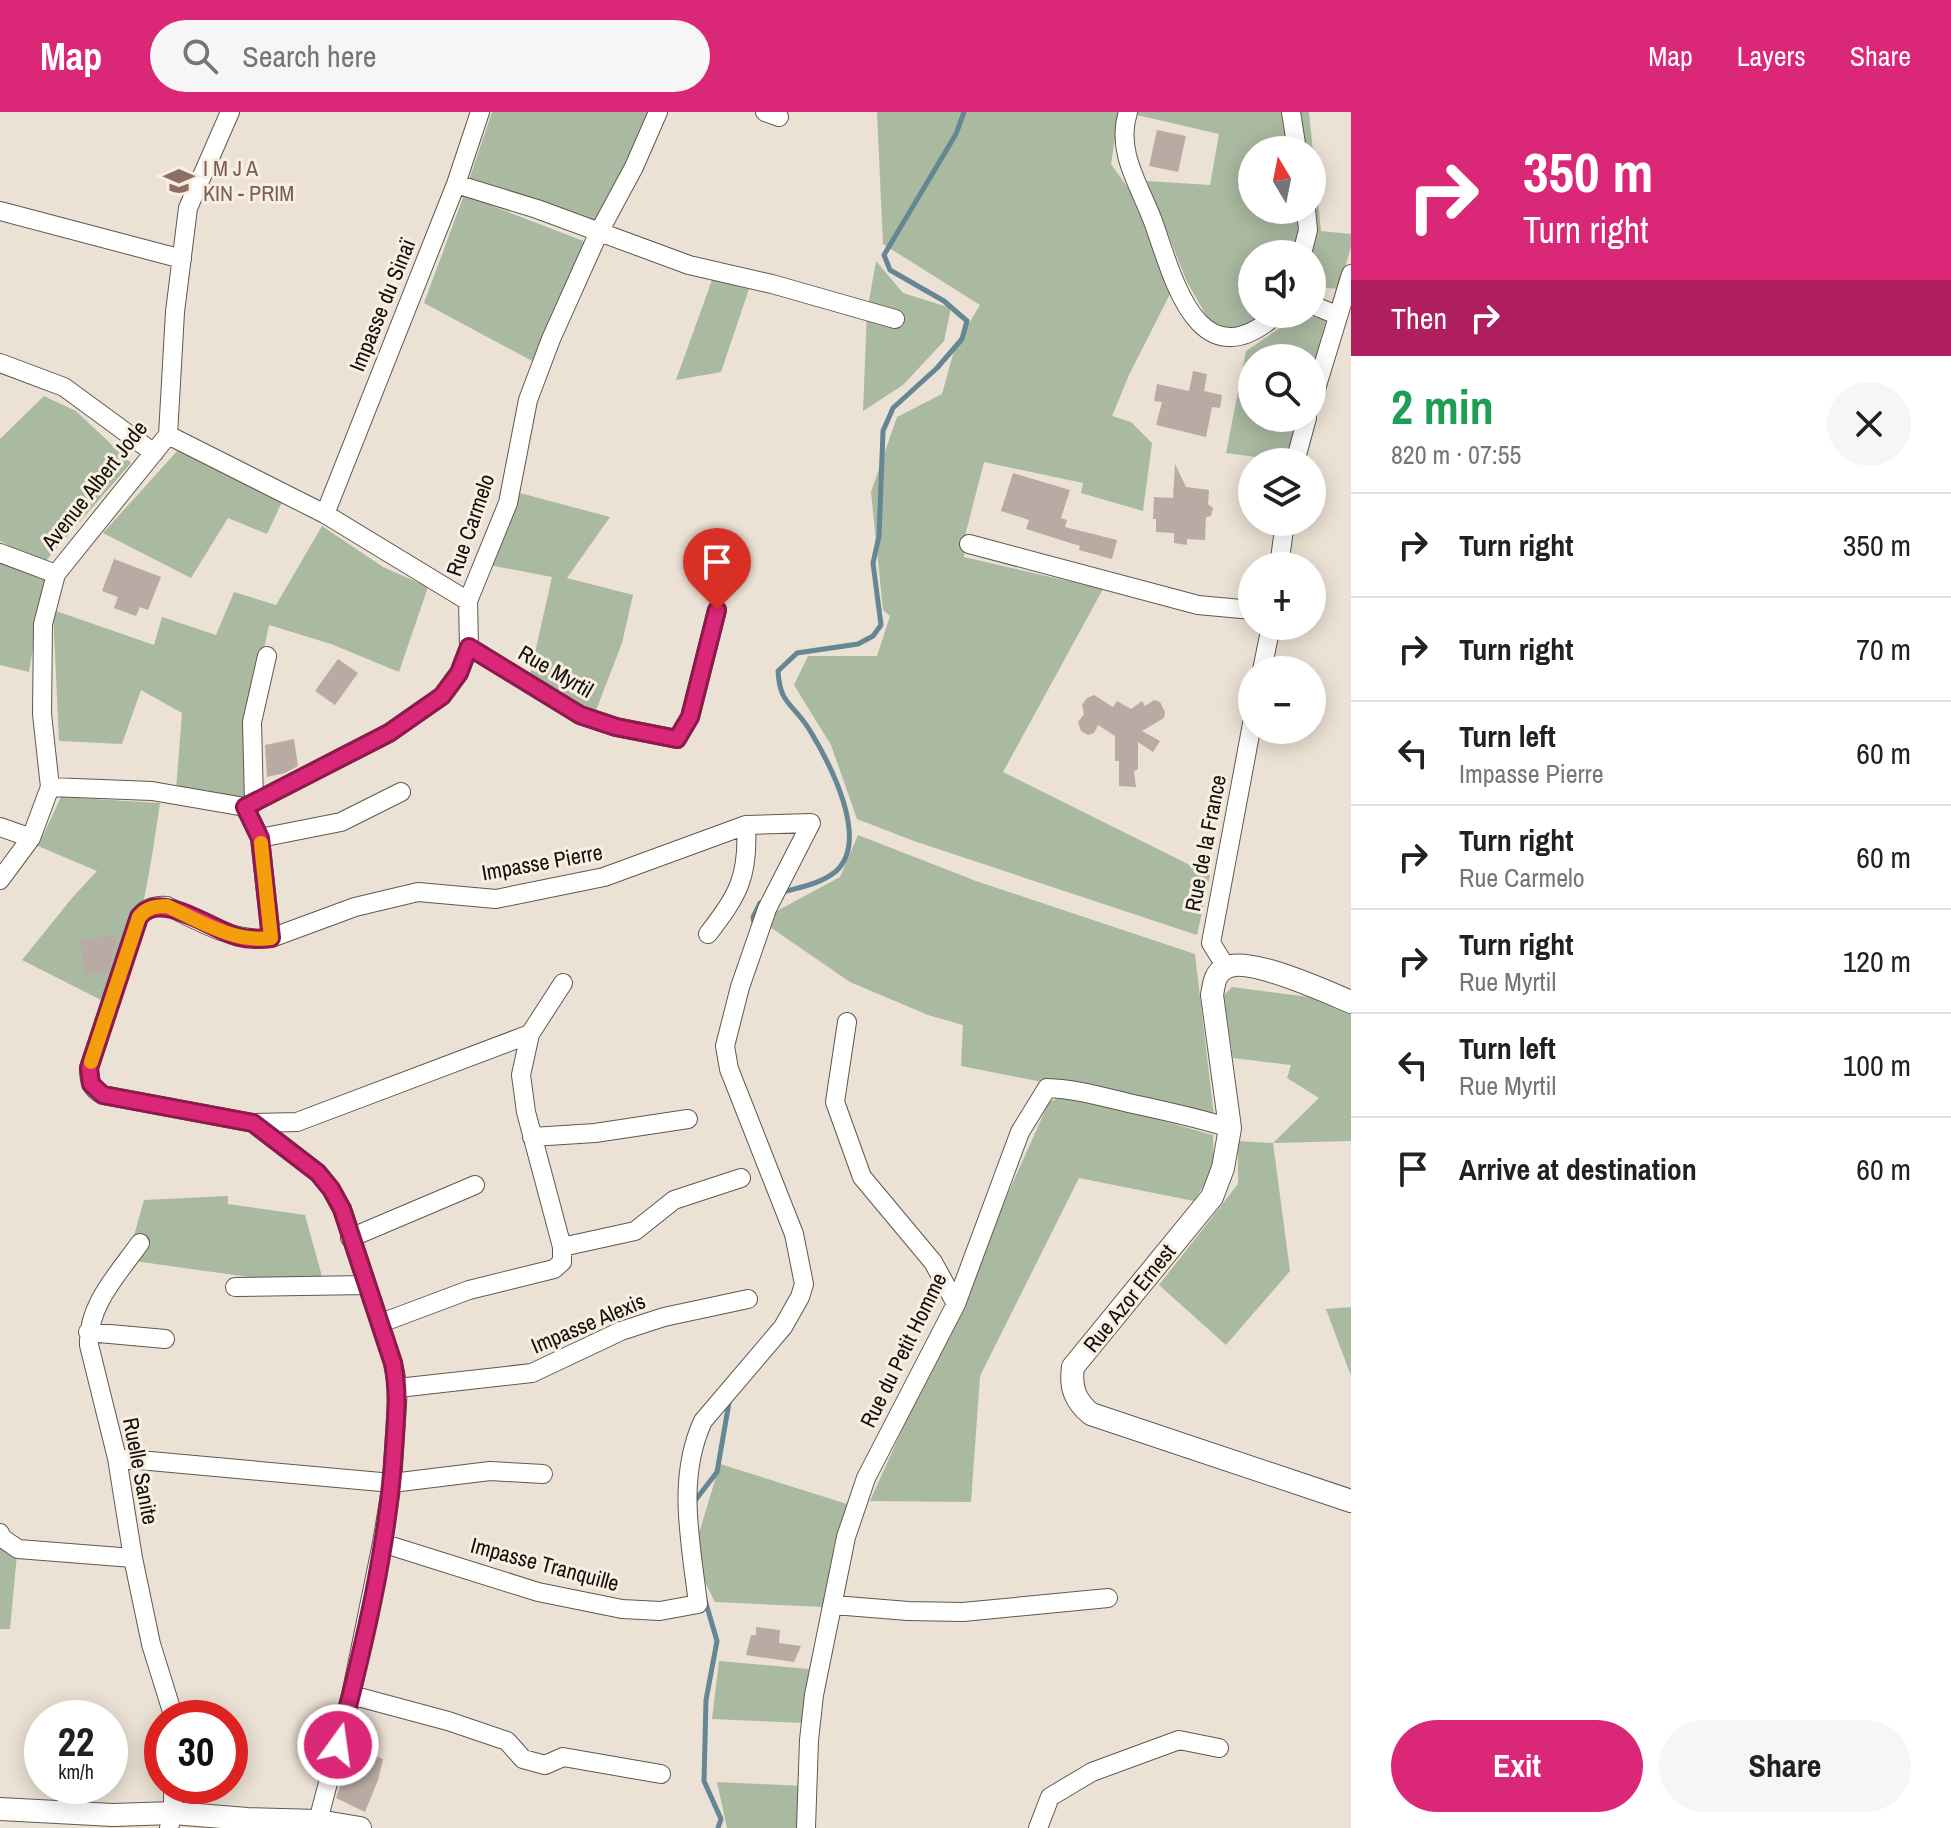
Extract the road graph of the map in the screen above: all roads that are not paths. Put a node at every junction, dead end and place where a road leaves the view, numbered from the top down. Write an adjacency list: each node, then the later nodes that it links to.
1 (230, 112): 10 (street, Avenue Albert Jode)
2 (480, 112): 7 (street, Impasse du Sinaï)
3 (658, 112): 9 (street, Rue Carmelo)
4 (1128, 112): 15 (street)
5 (1291, 112): 6 (street)
6 (1295, 136)
7 (456, 184): 9 (street); 20 (street, Impasse du Sinaï)
8 (0, 211): 10 (street)
9 (599, 232): 14 (street); 24 (street, Rue Carmelo)
10 (182, 259): 18 (street, Avenue Albert Jode)
11 (1351, 274): 13 (street)
12 (1326, 311): 13 (street)
13 (1337, 315): 16 (street)
14 (895, 319)
15 (1257, 328)
16 (1326, 353)
17 (0, 363): 19 (street)
18 (168, 435): 19 (street, Avenue Albert Jode); 20 (street)
19 (154, 453): 23 (street, Avenue Albert Jode)
20 (325, 514): 24 (street)
21 (969, 544): 25 (street)
22 (0, 553): 23 (street)
23 (56, 574): 30 (street, Avenue Albert Jode)
24 (468, 601): 27 (street, Rue Carmelo)
25 (1238, 609)
26 (717, 610): 27 (street, Rue Myrtil)
27 (469, 647): 32 (street, Rue Carmelo)
28 (267, 656): 32 (street)
29 (1248, 744): 40 (street, Rue de la France)
30 (50, 787): 32 (street); 35 (street, Avenue Albert Jode)
31 (401, 792): 36 (street)
32 (250, 805): 36 (street)
33 (746, 825): 38 (street); 39 (street, Impasse Pierre); 70 (street, Impasse Pierre)
34 (0, 827): 35 (street)
35 (31, 838): 37 (street, Avenue Albert Jode)
36 (260, 838): 39 (street)
37 (0, 880)
38 (708, 934)
39 (271, 938): 46 (street)
40 (1226, 967): 42 (street); 47 (street, Rue Azor Ernest)
41 (563, 983): 44 (street)
42 (1351, 1002)
43 (847, 1022): 57 (street)
44 (530, 1034): 46 (street); 48 (street)
45 (688, 1119): 48 (street)
46 (253, 1123): 51 (street)
47 (1230, 1128): 57 (street, Rue du Petit Homme); 65 (street, Rue Azor Ernest)
48 (532, 1137): 53 (street)
49 (741, 1178): 53 (street)
50 (475, 1185): 51 (street)
51 (350, 1238): 54 (street)
52 (140, 1243): 59 (street)
53 (562, 1247): 58 (street)
54 (367, 1285): 55 (street); 58 (street)
55 (235, 1287)
56 (748, 1299): 61 (street, Impasse Alexis)
57 (956, 1304): 71 (street, Rue du Petit Homme)
58 (381, 1323): 61 (street)
59 (88, 1332): 60 (street); 62 (street, Ruelle Sanite)
60 (165, 1339)
61 (398, 1388): 64 (street)
62 (117, 1458): 64 (street); 68 (street, Ruelle Sanite)
63 (543, 1474): 64 (street)
64 (392, 1483): 67 (street)
65 (1351, 1501)
66 (0, 1533): 68 (street)
67 (382, 1543): 70 (street, Impasse Tranquille); 72 (street)
68 (133, 1558): 73 (street, Ruelle Sanite)
69 (1108, 1598): 71 (street)
70 (698, 1604)
71 (834, 1605): 80 (street, Rue du Petit Homme)
72 (351, 1695): 75 (street); 78 (street)
73 (168, 1700)
74 (1219, 1748): 81 (street)
75 (661, 1774)
76 (0, 1809): 77 (street)
77 (171, 1820): 78 (street)
78 (318, 1821): 79 (street)
79 (360, 1828)
80 (806, 1828)
81 (1038, 1828)

